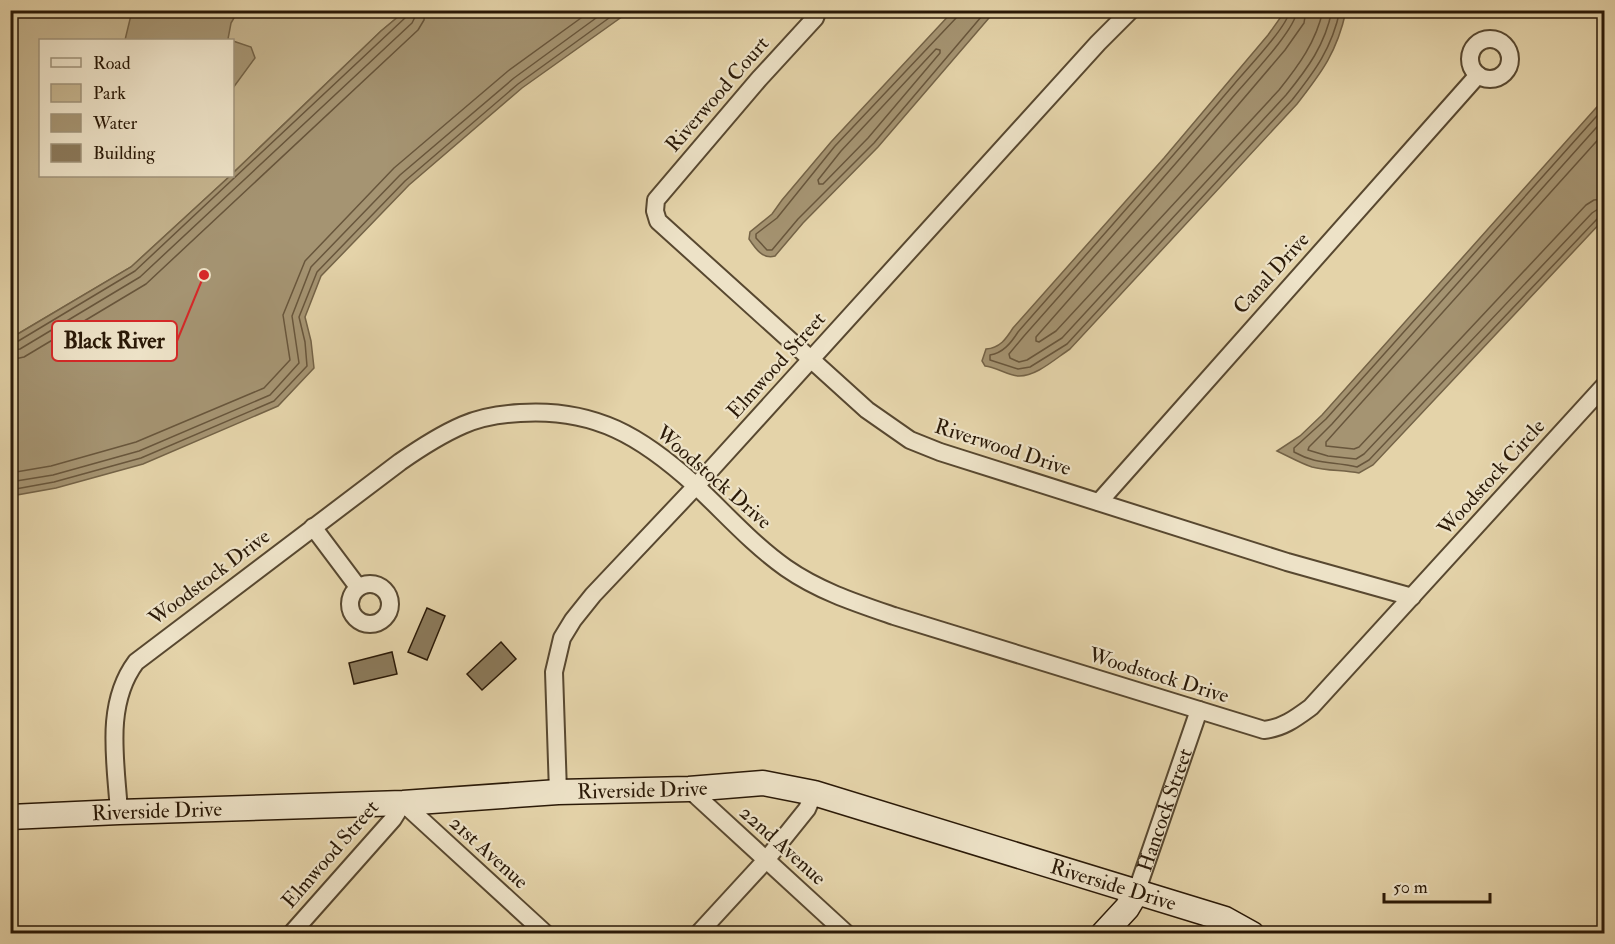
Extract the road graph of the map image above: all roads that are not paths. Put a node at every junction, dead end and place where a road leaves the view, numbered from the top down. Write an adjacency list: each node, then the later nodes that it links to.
1 (818, 10): 4 (street, Riverwood Court)
2 (1131, 10): 5 (street, Elmwood Street)
3 (1478, 75): 8 (street, Canal Drive)
4 (655, 211): 5 (street, Riverwood Drive)
5 (812, 360): 7 (street, Elmwood Street); 8 (street, Riverwood Drive)
6 (1605, 386): 11 (street, Woodstock Circle)
7 (696, 486): 9 (street, Woodstock Drive); 12 (street, Woodstock Drive); 14 (street, Elmwood Street)
8 (1099, 501): 11 (street, Riverwood Drive)
9 (313, 527): 10 (street); 17 (street, Woodstock Drive)
10 (358, 587)
11 (1412, 597): 12 (street, Woodstock Drive)
12 (1199, 710): 20 (street, Hancock Street)
13 (688, 789): 14 (street, Riverside Drive); 15 (street, Riverside Drive); 19 (street, 22nd Avenue)
14 (558, 792): 16 (street, Riverside Drive)
15 (813, 793): 19 (street); 20 (street, Riverside Drive)
16 (403, 803): 17 (street, Riverside Drive); 21 (street, Elmwood Street); 22 (street, 21st Avenue)
17 (118, 812): 18 (street, Riverside Drive)
18 (10, 818)
19 (766, 860): 23 (street); 24 (street, 22nd Avenue)
20 (1136, 893): 25 (street, Hancock Street); 26 (street, Riverside Drive)
21 (291, 933)
22 (546, 933)
23 (698, 933)
24 (847, 933)
25 (1104, 933)
26 (1252, 933)

